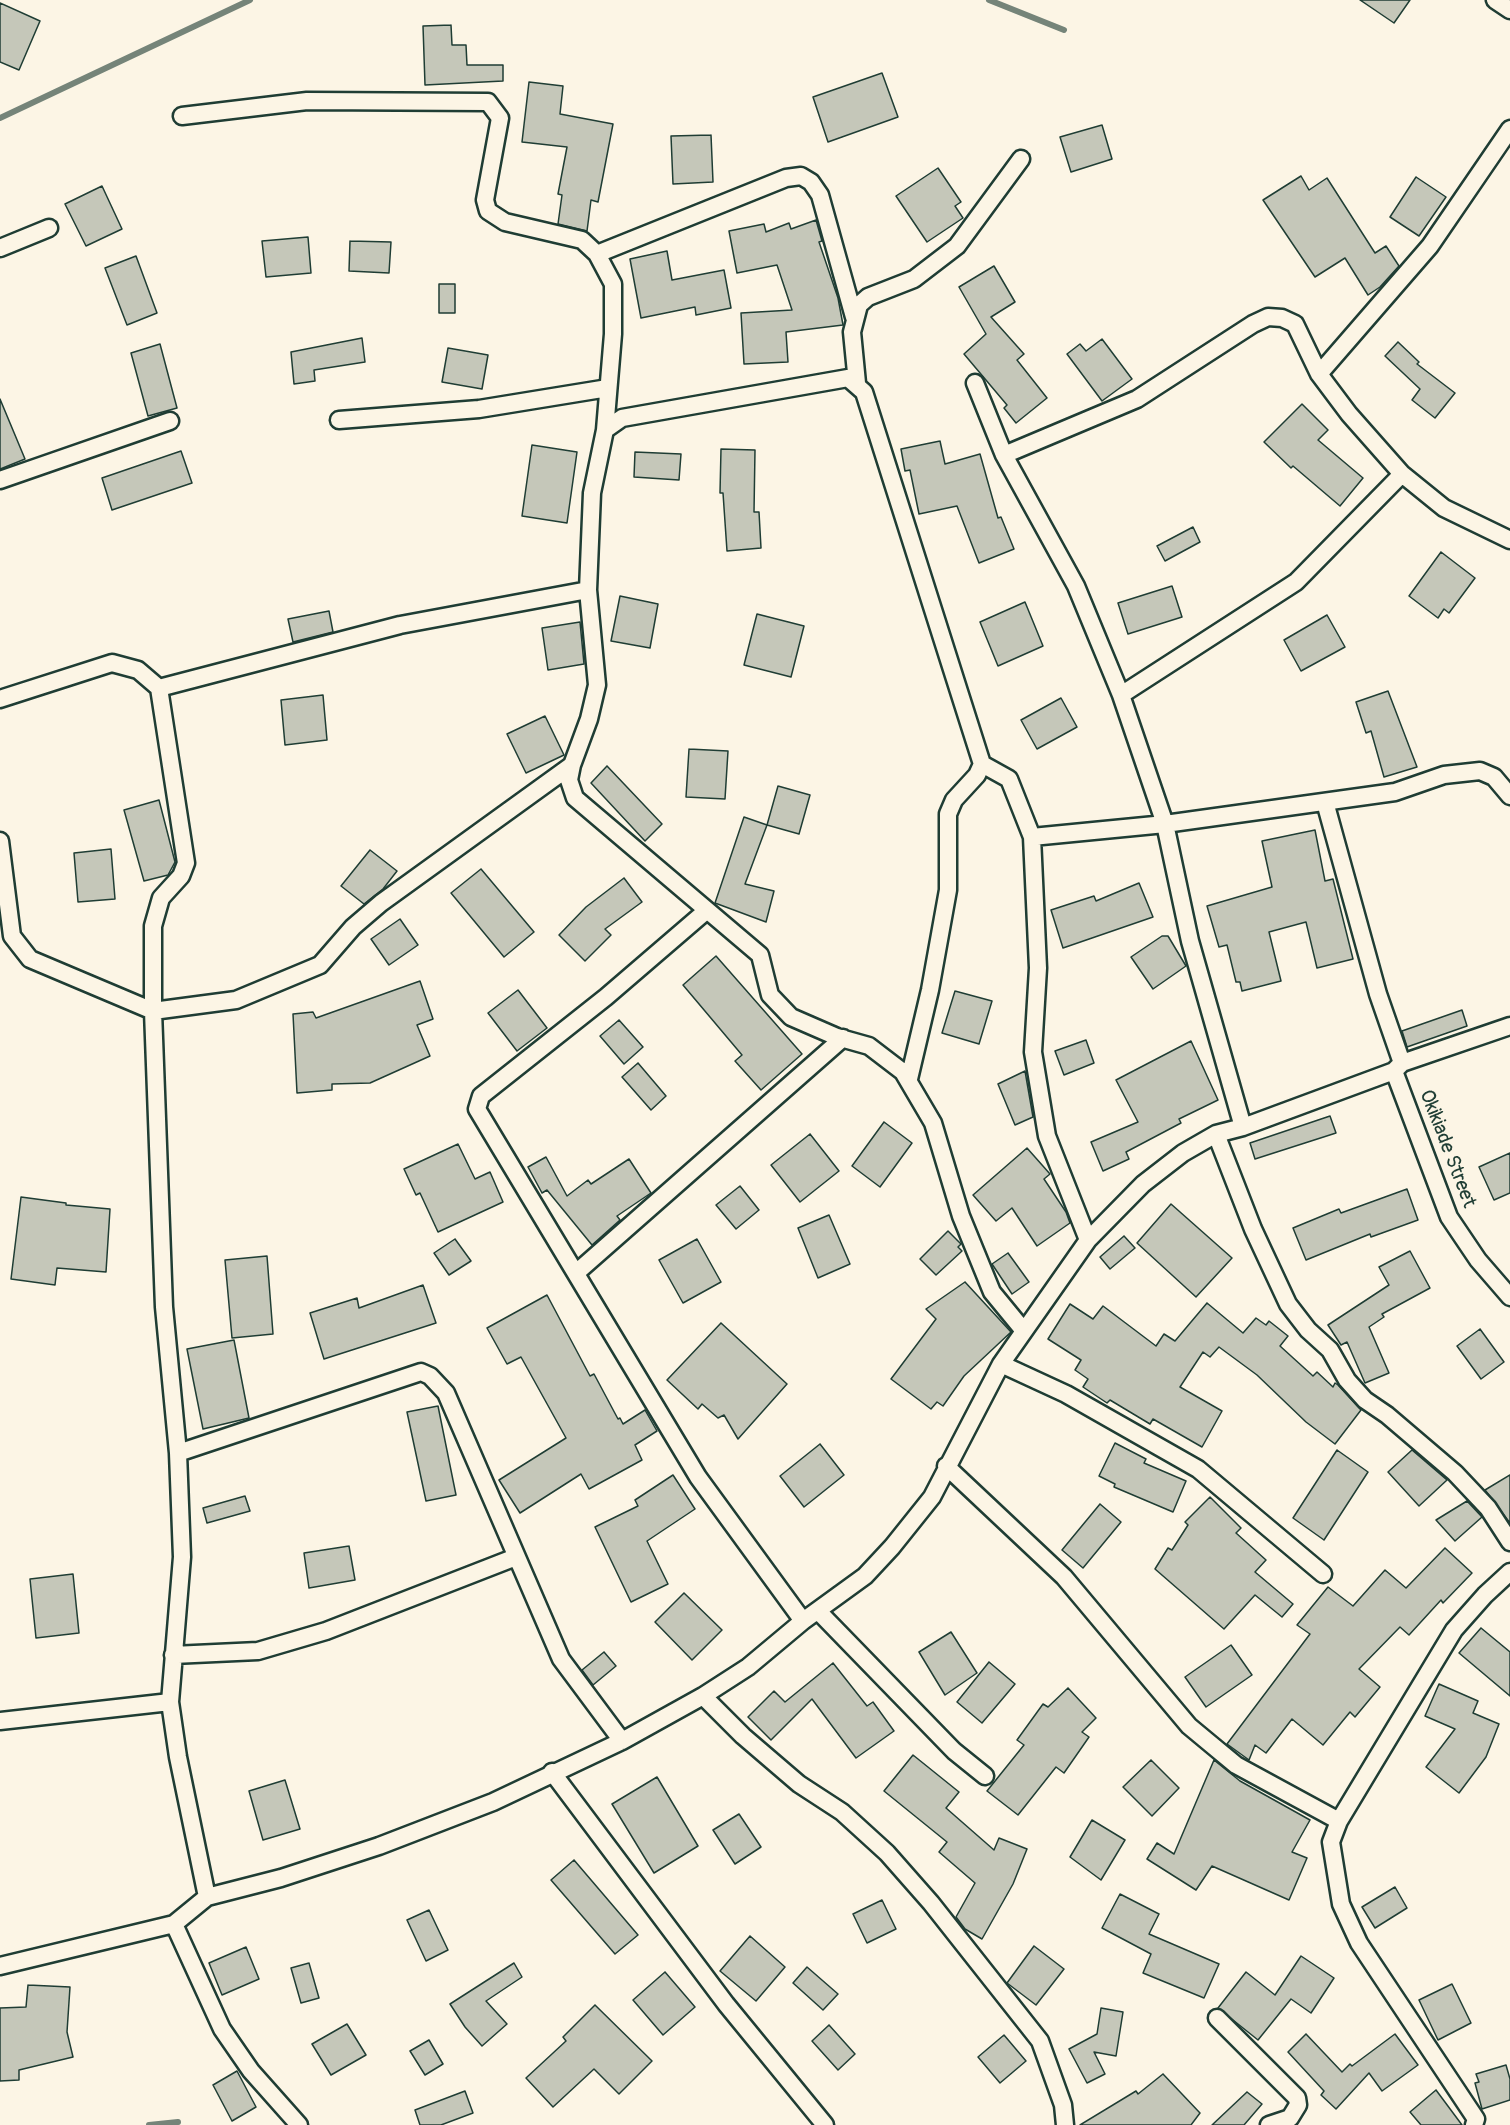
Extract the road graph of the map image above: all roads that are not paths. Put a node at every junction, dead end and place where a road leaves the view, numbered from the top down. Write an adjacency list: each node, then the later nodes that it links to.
1 (1494, 0): 2 (street)
2 (1510, 10)
3 (182, 116): 8 (street)
4 (1510, 129): 10 (street)
5 (1021, 159): 9 (street)
6 (49, 228): 7 (street)
7 (0, 248)
8 (597, 254): 9 (street); 13 (street)
9 (854, 317): 11 (street)
10 (1319, 374): 17 (street); 18 (street)
11 (856, 383): 16 (street); 25 (street)
12 (975, 383): 17 (street)
13 (608, 388): 14 (street); 16 (street)
14 (339, 420)
15 (170, 421): 19 (street)
16 (604, 430): 21 (street)
17 (1004, 455): 23 (street)
18 (1402, 474): 20 (street); 23 (street)
19 (0, 480)
20 (1510, 540)
21 (588, 590): 22 (street); 26 (street)
22 (159, 688): 24 (street); 33 (street)
23 (1121, 695): 29 (street)
24 (0, 699)
25 (982, 764): 30 (street); 37 (street)
26 (572, 765): 32 (street); 33 (street)
27 (1510, 796): 28 (street)
28 (1324, 802): 29 (street); 36 (street, Okikiade Street)
29 (1165, 824): 30 (street); 38 (street)
30 (1032, 837): 40 (street)
31 (0, 841): 33 (street)
32 (706, 911): 35 (street); 41 (street)
33 (153, 1011): 45 (street)
34 (1510, 1026): 36 (street)
35 (843, 1038): 37 (street); 41 (street)
36 (1398, 1067): 38 (street); 42 (street, Okikiade Street)
37 (909, 1079): 43 (street)
38 (1243, 1127): 39 (street)
39 (1216, 1134): 40 (street); 47 (street)
40 (1088, 1240): 43 (street)
41 (576, 1273): 52 (street)
42 (1510, 1297)
43 (1024, 1331): 44 (street)
44 (1001, 1364): 46 (street); 50 (street)
45 (178, 1453): 48 (street); 53 (street)
46 (946, 1466): 51 (street); 60 (street)
47 (1510, 1542)
48 (516, 1557): 53 (street); 57 (street)
49 (1510, 1572): 60 (street)
50 (1323, 1574)
51 (818, 1611): 52 (street); 59 (street)
52 (803, 1621): 54 (street)
53 (173, 1655): 55 (street)
54 (703, 1696): 57 (street); 67 (street)
55 (170, 1702): 56 (street); 61 (street)
56 (0, 1722)
57 (622, 1741): 58 (street)
58 (552, 1773): 61 (street); 66 (street)
59 (985, 1776)
60 (1339, 1821): 69 (street)
61 (207, 1897): 62 (street)
62 (174, 1924): 63 (street); 65 (street)
63 (0, 1966)
64 (1217, 2018): 68 (street)
65 (299, 2125)
66 (825, 2125)
67 (1065, 2125)
68 (1269, 2125)
69 (1474, 2125)

